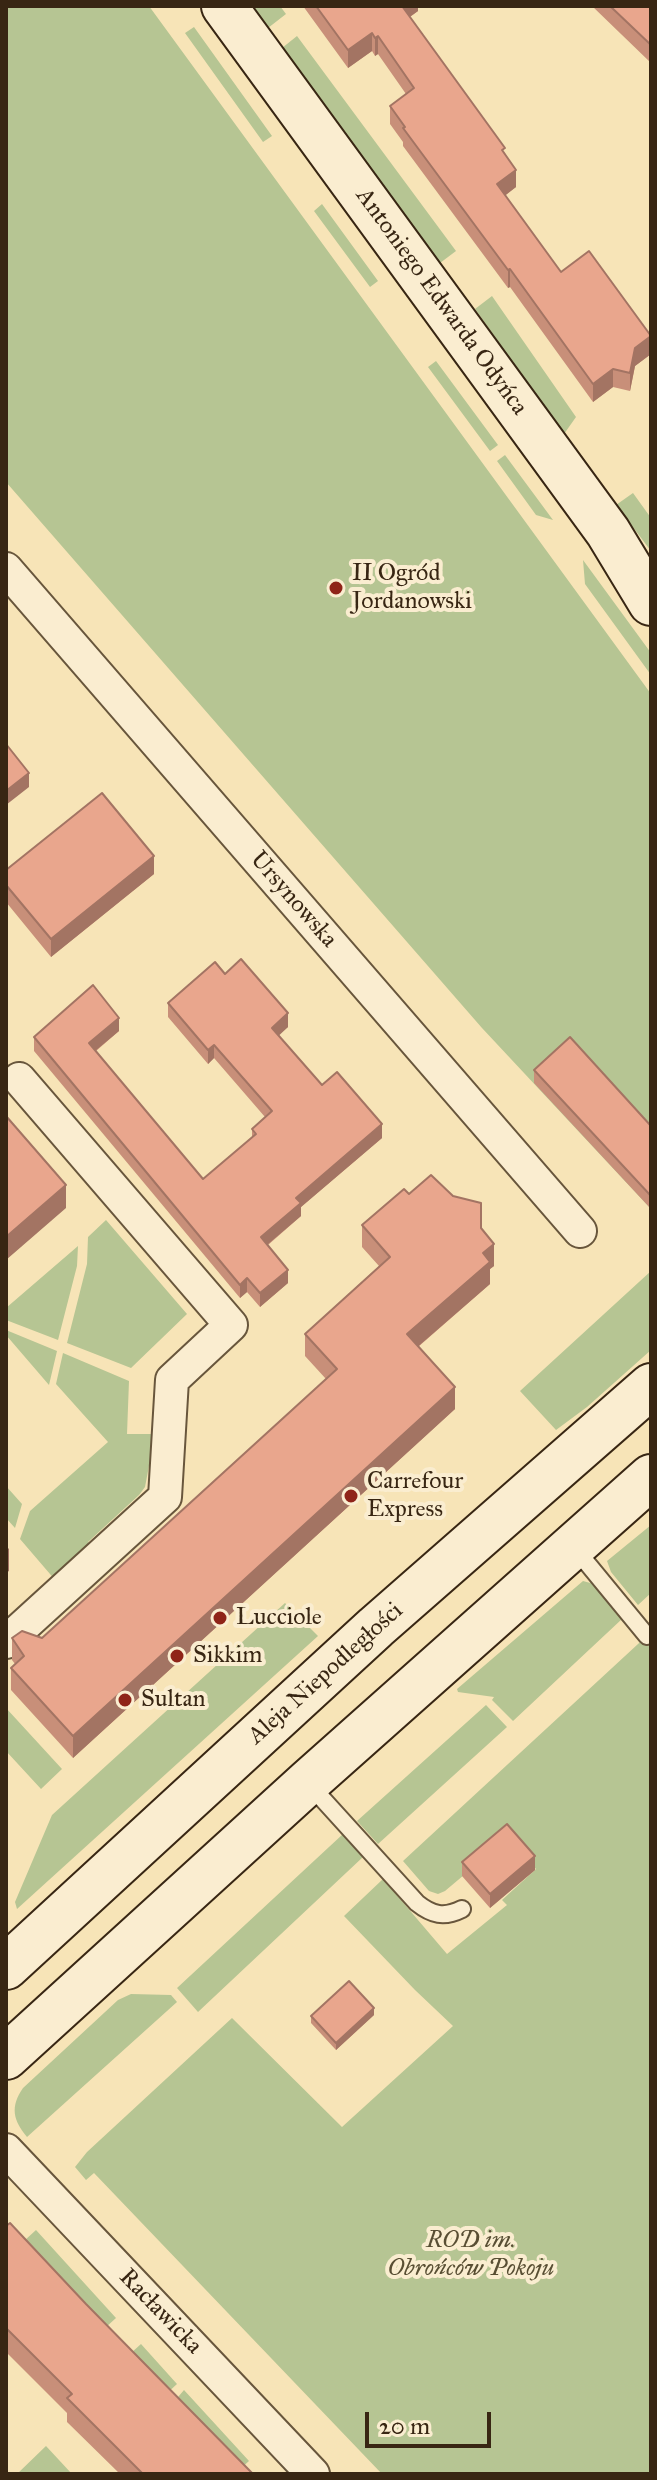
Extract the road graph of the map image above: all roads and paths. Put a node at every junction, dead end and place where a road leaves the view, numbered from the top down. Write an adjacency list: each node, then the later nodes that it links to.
1 (224, 6): 3 (main road, Antoniego Edwarda Odyńca)
2 (6, 569): 5 (street, Ursynowska)
3 (651, 603)
4 (19, 1079): 10 (street)
5 (580, 1231)
6 (651, 1386): 13 (main road, Aleja Niepodległości)
7 (651, 1477): 8 (main road)
8 (572, 1545): 9 (lane); 11 (main road)
9 (647, 1636)
10 (6, 1642)
11 (308, 1782): 12 (lane); 14 (main road)
12 (462, 1909)
13 (6, 1967)
14 (6, 2057)
15 (6, 2150): 16 (street, Racławicka)
16 (313, 2474)

